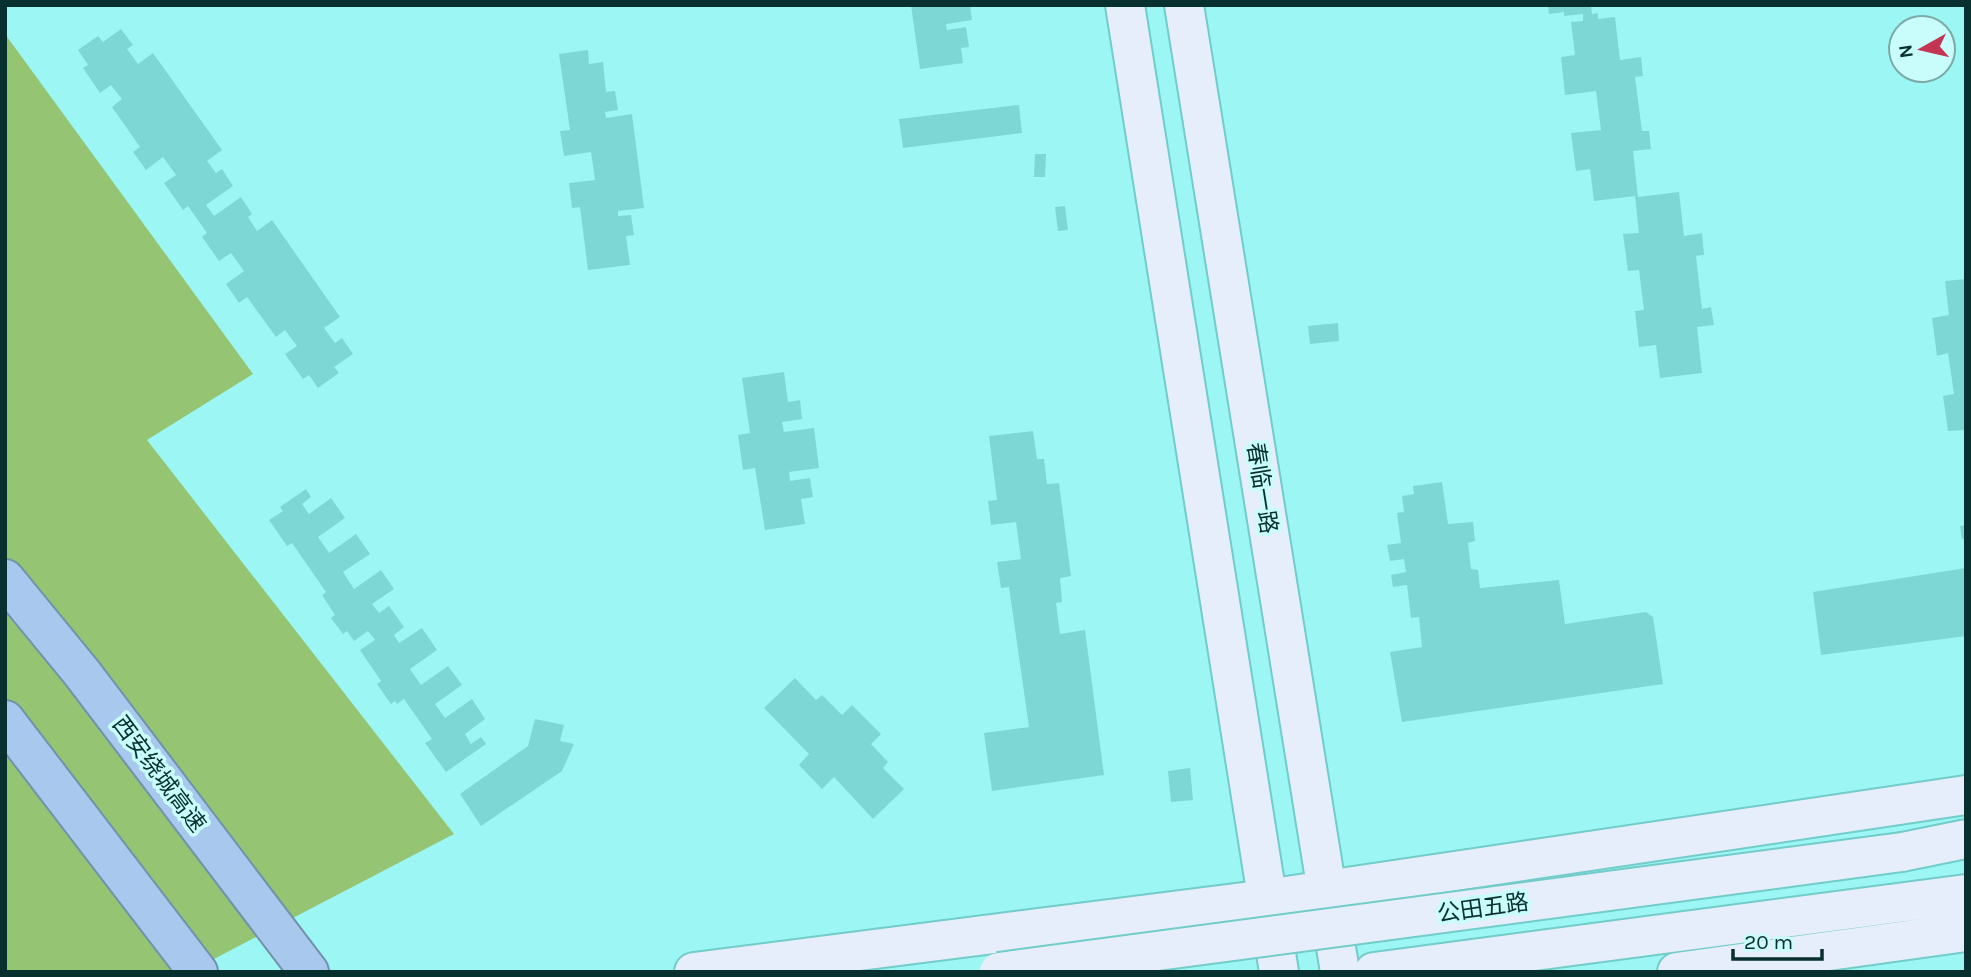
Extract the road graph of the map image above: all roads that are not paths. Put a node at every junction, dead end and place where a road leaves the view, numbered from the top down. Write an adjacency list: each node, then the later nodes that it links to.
1 (1125, 5): 11 (main road)
2 (1184, 5): 9 (main road, 春临一路)
3 (5, 556): 5 (highway)
4 (5, 579): 5 (highway, 西安绕城高速)
5 (82, 673): 14 (highway, 西安绕城高速)
6 (5, 720): 13 (highway)
7 (1966, 795): 9 (main road)
8 (1966, 839): 16 (main road, 公田五路, bridge)
9 (1327, 890): 11 (main road); 18 (main road, 春临一路)
10 (1966, 894): 19 (main road)
11 (1268, 899): 15 (main road); 17 (main road)
12 (1966, 932): 20 (main road)
13 (198, 972)
14 (309, 972)
15 (694, 972)
16 (999, 972)
17 (1279, 972)
18 (1340, 972)
19 (1374, 972)
20 (1677, 972)

